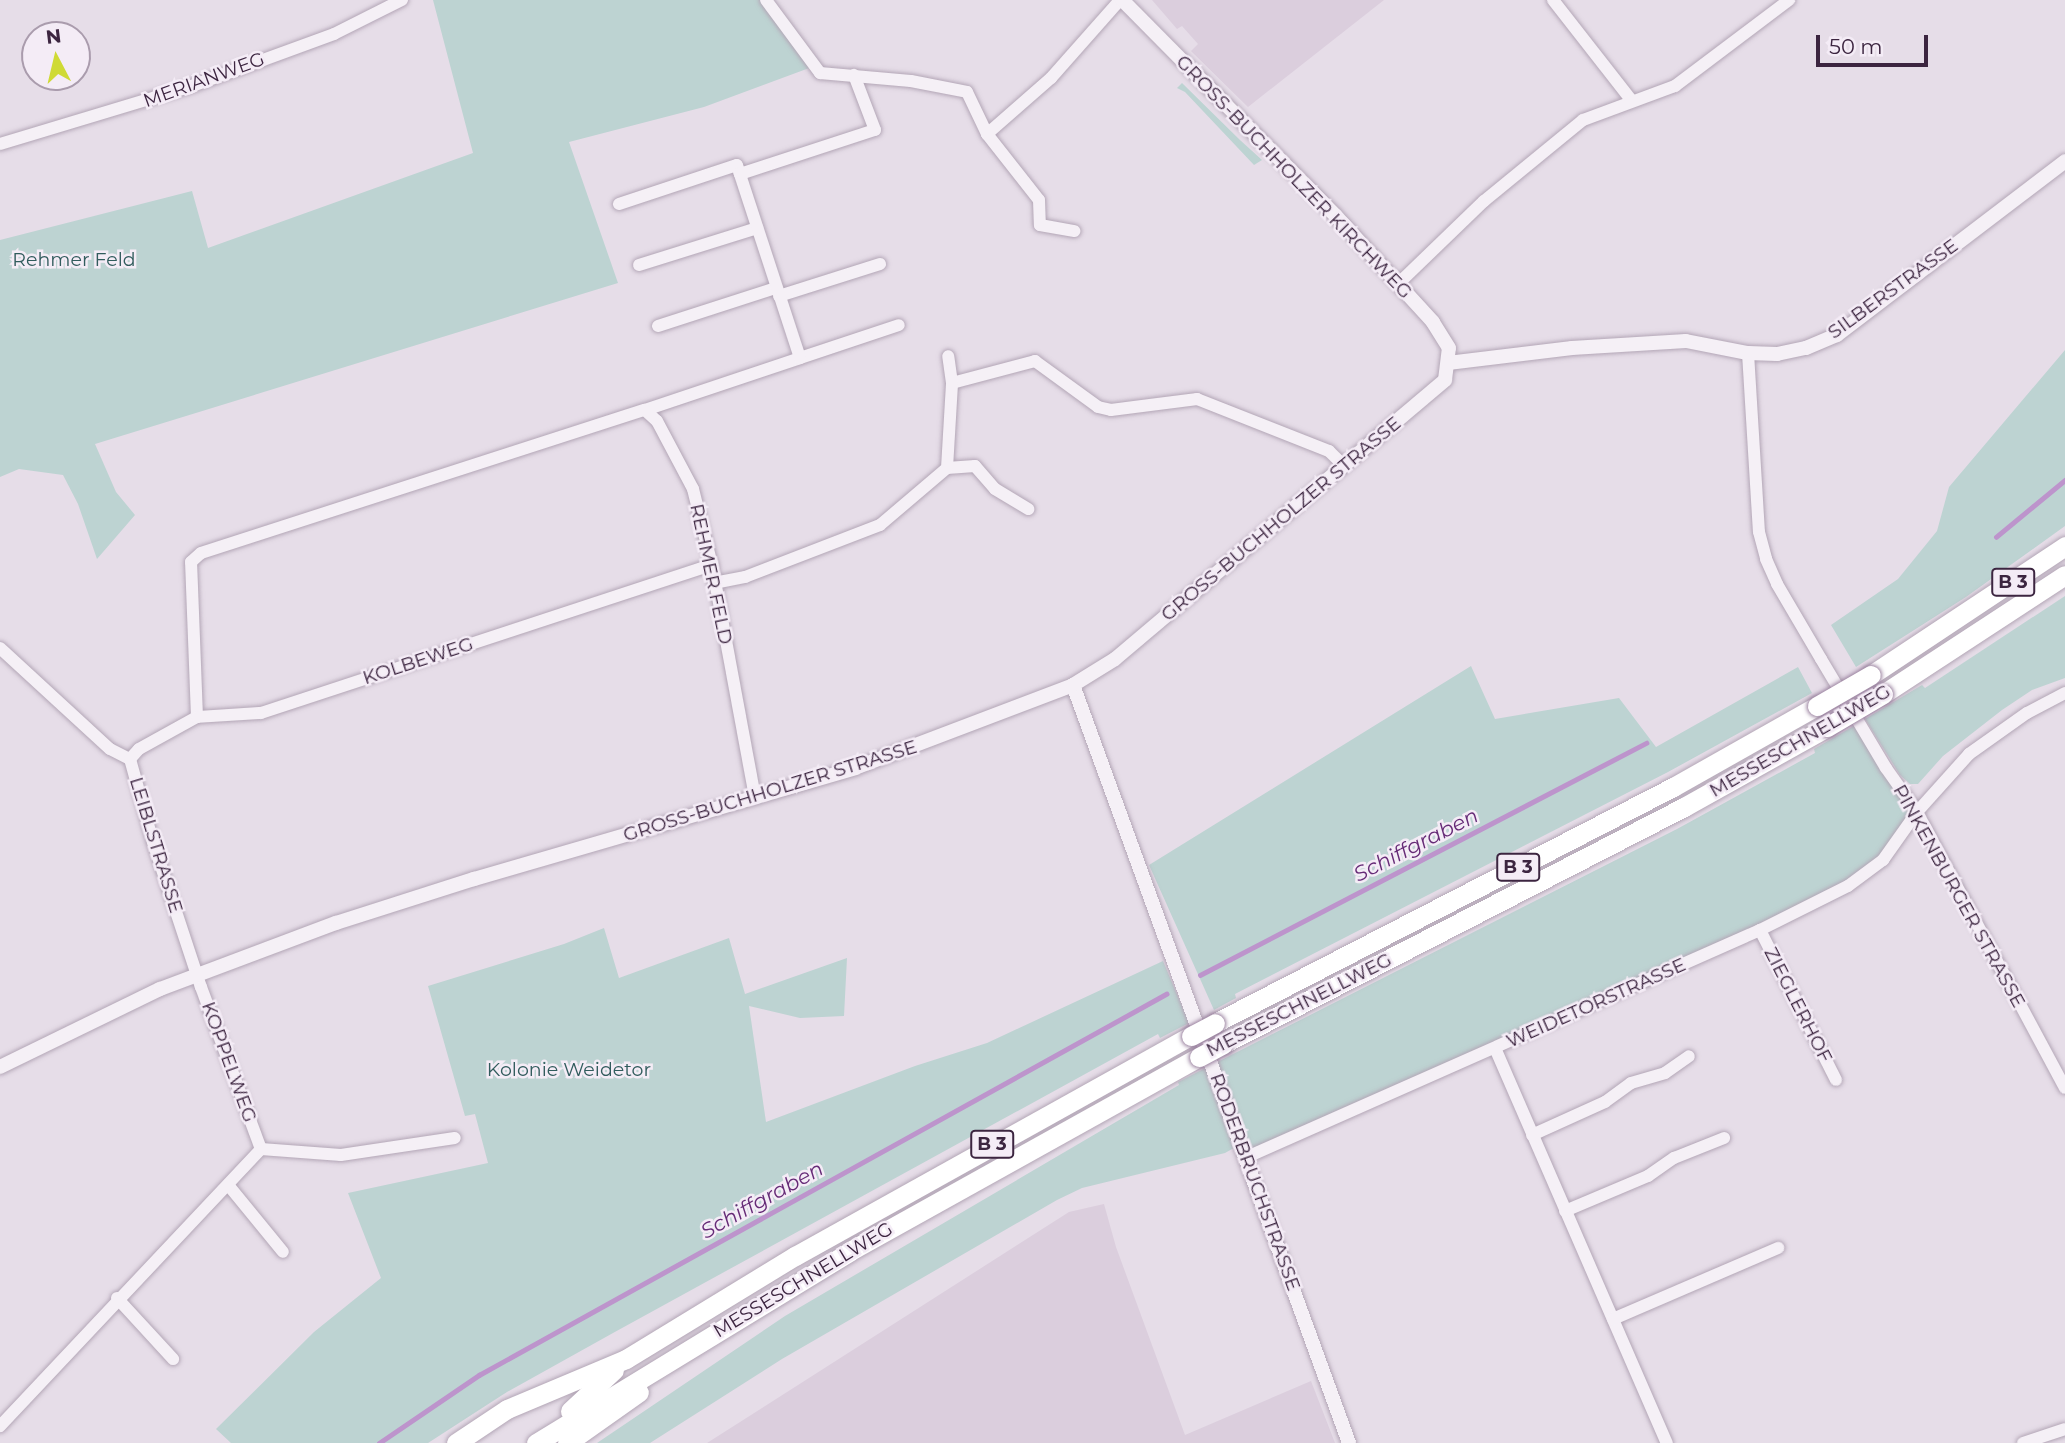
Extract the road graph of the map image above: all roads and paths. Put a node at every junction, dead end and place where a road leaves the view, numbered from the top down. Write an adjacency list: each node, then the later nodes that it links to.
1 (402, 0): 9 (street, MERIANWEG)
2 (766, 0): 6 (street)
3 (1121, 0): 8 (street); 17 (street, GROSS-BUCHHOLZER KIRCHWEG)
4 (1553, 0): 7 (street)
5 (1789, 0): 7 (street)
6 (855, 75): 8 (street); 11 (street)
7 (1631, 100): 17 (street)
8 (987, 134): 14 (street)
9 (0, 144)
10 (2065, 161): 21 (street, SILBERSTRASSE)
11 (740, 174): 12 (street); 13 (street)
12 (619, 204)
13 (757, 228): 16 (street); 18 (street)
14 (1074, 231)
15 (880, 264): 18 (street)
16 (639, 265)
17 (1399, 283): 24 (street, GROSS-BUCHHOLZER KIRCHWEG)
18 (778, 292): 20 (street); 23 (street)
19 (899, 325): 23 (street)
20 (658, 326)
21 (1748, 353): 24 (street, SILBERSTRASSE); 40 (street, PINKENBURGER STRASSE)
22 (948, 356): 25 (street)
23 (800, 358): 26 (street)
24 (1448, 363): 27 (street, GROSS-BUCHHOLZER STRASSE)
25 (951, 383): 27 (street); 28 (street)
26 (645, 410): 31 (street, REHMER FELD); 37 (street)
27 (1344, 466): 35 (street, GROSS-BUCHHOLZER STRASSE)
28 (947, 468): 29 (street); 33 (street)
29 (1028, 509)
30 (2065, 546): 61 (highway, MESSESCHNELLWEG / B 3, bridge)
31 (712, 565): 33 (street, REHMER FELD); 37 (street, KOLBEWEG)
32 (2065, 575): 57 (highway, MESSESCHNELLWEG / B 3, bridge)
33 (714, 583): 39 (street, REHMER FELD)
34 (0, 648): 38 (street, LEIBLSTRASSE)
35 (1073, 685): 39 (street, GROSS-BUCHHOLZER STRASSE); 52 (street, RODERBRUCHSTRASSE)
36 (2065, 693): 40 (street, WEIDETORSTRASSE)
37 (197, 717): 38 (street, KOLBEWEG)
38 (130, 759): 42 (street, LEIBLSTRASSE)
39 (755, 798): 42 (street, GROSS-BUCHHOLZER STRASSE)
40 (1917, 812): 41 (street, WEIDETORSTRASSE); 47 (street, PINKENBURGER STRASSE)
41 (1760, 930): 43 (street, WEIDETORSTRASSE); 46 (street, ZIEGLERHOF)
42 (197, 974): 45 (street, GROSS-BUCHHOLZER STRASSE); 51 (street, KOPPELWEG)
43 (1494, 1048): 48 (street); 52 (street, WEIDETORSTRASSE)
44 (1689, 1056): 48 (street)
45 (0, 1067)
46 (1836, 1080)
47 (2065, 1088)
48 (1532, 1135): 54 (street)
49 (456, 1138): 51 (street)
50 (1724, 1138): 54 (street)
51 (261, 1149): 53 (street)
52 (1247, 1157): 67 (street, RODERBRUCHSTRASSE)
53 (229, 1186): 56 (street); 58 (street)
54 (1565, 1211): 59 (street)
55 (1778, 1248): 59 (street)
56 (283, 1252)
57 (777, 1294): 65 (highway, MESSESCHNELLWEG / B 3); 66 (highway)
58 (117, 1298): 60 (street); 62 (street)
59 (1613, 1319): 68 (street)
60 (173, 1359)
61 (626, 1360): 64 (highway); 65 (highway)
62 (0, 1426)
63 (2065, 1429): 69 (street)
64 (456, 1443)
65 (536, 1443)
66 (567, 1443)
67 (1349, 1443)
68 (1667, 1443)
69 (2023, 1443)

